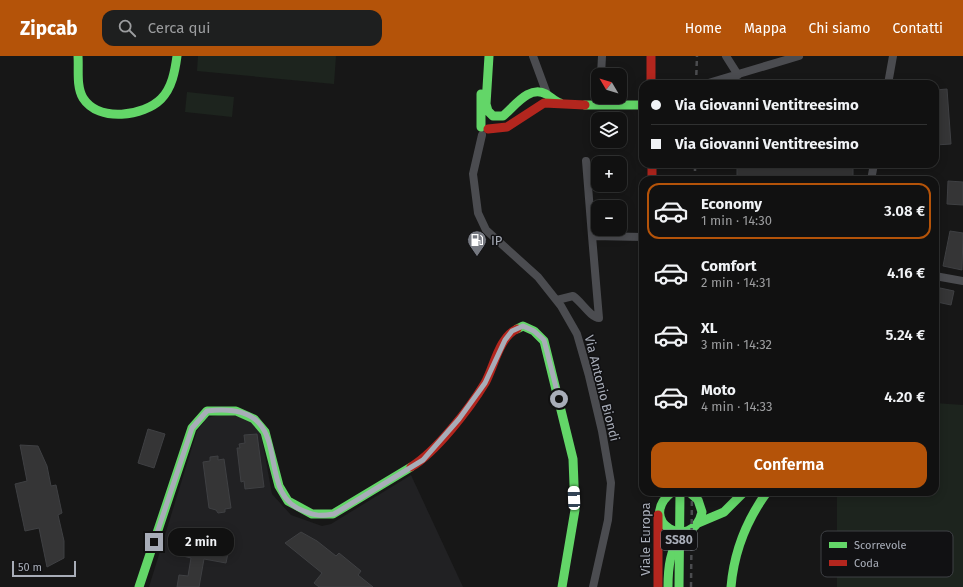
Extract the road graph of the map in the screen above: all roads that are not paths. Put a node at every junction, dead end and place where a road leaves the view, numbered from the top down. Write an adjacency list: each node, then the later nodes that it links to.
1 (78, 56): 2 (street)
2 (177, 56)
3 (484, 56): 21 (street)
4 (489, 56): 16 (street)
5 (533, 56): 16 (street)
6 (602, 56): 11 (street)
7 (651, 56): 13 (street)
8 (726, 56): 12 (street)
9 (799, 56): 12 (street)
10 (893, 56): 15 (street)
11 (602, 68)
12 (738, 75): 14 (street)
13 (651, 80)
14 (720, 80)
15 (889, 80)
16 (547, 94): 19 (street)
17 (591, 103): 19 (street)
18 (627, 103): 20 (street)
19 (562, 104): 21 (street)
20 (639, 105)
21 (483, 130): 28 (street, Via Antonio Biondi)
22 (586, 161): 23 (street)
23 (591, 224)
24 (592, 236): 25 (street); 28 (street)
25 (639, 237)
26 (939, 277): 27 (street)
27 (963, 281)
28 (557, 300): 43 (street, Via Antonio Biondi)
29 (663, 496): 38 (street, SS80)
30 (664, 496): 44 (street, Viale Europa / SS80)
31 (680, 496): 46 (street, SS80, bridge)
32 (695, 496): 35 (street)
33 (740, 496): 36 (street)
34 (764, 496): 47 (street)
35 (700, 503): 36 (street); 37 (street, SS80)
36 (731, 505): 37 (street)
37 (698, 522): 39 (street, SS80)
38 (663, 524): 39 (street, SS80); 40 (street, Viale Europa / SS80)
39 (682, 533): 40 (street, Viale Europa / SS80)
40 (668, 566): 45 (street, Viale Europa / SS80)
41 (139, 587): 42 (street)
42 (562, 587)
43 (593, 587)
44 (658, 587)
45 (668, 587)
46 (679, 587)
47 (731, 587)

